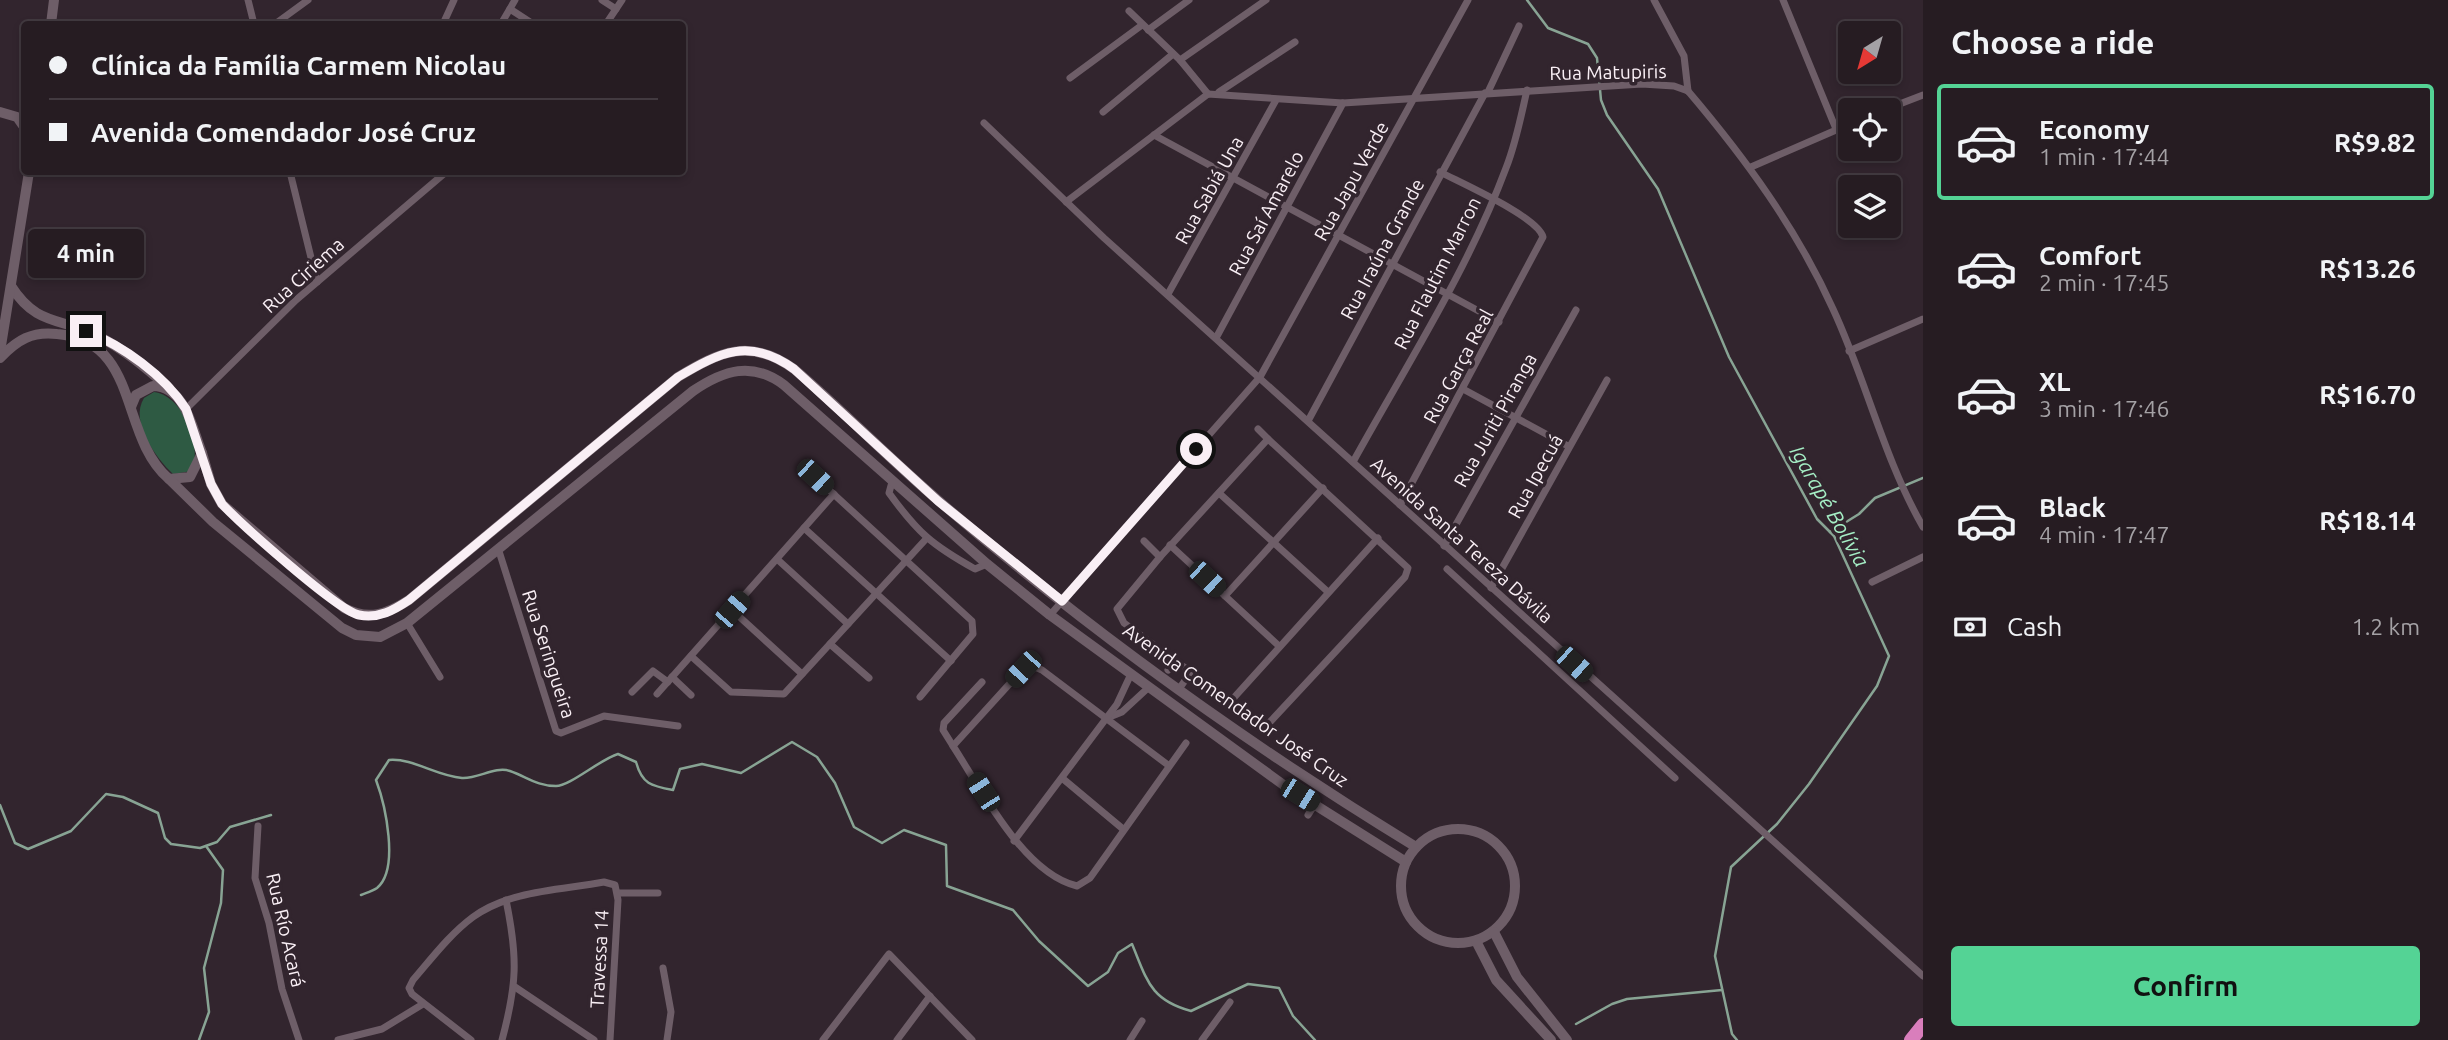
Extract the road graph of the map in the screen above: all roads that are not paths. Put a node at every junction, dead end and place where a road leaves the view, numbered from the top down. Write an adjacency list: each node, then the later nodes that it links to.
1 (54, 0): 16 (street)
2 (248, 0): 17 (street)
3 (308, 0): 18 (street)
4 (454, 0): 19 (street)
5 (514, 0): 13 (street)
6 (602, 0): 14 (street)
7 (622, 0): 14 (street)
8 (1189, 0): 24 (street)
9 (1266, 0): 26 (street)
10 (1468, 0): 34 (street, Rua Japu Verde)
11 (1654, 0): 29 (street)
12 (1783, 0): 42 (street)
13 (510, 9): 20 (street); 21 (street)
14 (616, 9): 22 (street)
15 (1129, 11): 24 (street)
16 (51, 21)
17 (253, 21)
18 (279, 21)
19 (444, 21)
20 (503, 21)
21 (528, 21)
22 (608, 21)
23 (1519, 26): 31 (street, Rua Iraúna Grande)
24 (1145, 28): 26 (street); 27 (street)
25 (1295, 42): 30 (street)
26 (1177, 57): 32 (street); 39 (street)
27 (1070, 78)
28 (1527, 90): 29 (street, Rua Matupiris); 31 (street, Rua Matupiris); 50 (street, Rua Flautim Marron)
29 (1688, 91): 44 (street, Rua Matupiris)
30 (1219, 92): 32 (street, Rua Matupiris); 35 (street, Rua Matupiris)
31 (1487, 93): 34 (street, Rua Matupiris); 45 (street, Rua Iraúna Grande)
32 (1209, 94): 43 (street, Rua Matupiris)
33 (1923, 95): 37 (street)
34 (1414, 97): 36 (street, Rua Matupiris); 53 (street, Rua Japu Verde)
35 (1276, 100): 36 (street, Rua Matupiris); 49 (street, Rua Sabiá Una)
36 (1343, 103): 52 (street, Rua Saí Amarelo)
37 (1901, 103)
38 (0, 112): 40 (street)
39 (1103, 112)
40 (21, 123)
41 (984, 123): 51 (street, Avenida Santa Tereza Dávila)
42 (1836, 129): 44 (street)
43 (1154, 135): 49 (street); 51 (street, Rua Matupiris)
44 (1751, 167): 63 (street, Rua Matupiris)
45 (1440, 172): 50 (street); 54 (street, Rua Iraúna Grande)
46 (29, 175): 56 (street)
47 (291, 175): 55 (street)
48 (442, 175): 55 (street, Rua Ciriema)
49 (1233, 179): 52 (street); 57 (street, Rua Sabiá Una)
50 (1493, 200): 58 (street, Rua Flautim Marron); 61 (street, Rua Garça Real)
51 (1066, 202): 57 (street, Avenida Santa Tereza Dávila)
52 (1288, 208): 53 (street); 62 (street, Rua Saí Amarelo)
53 (1340, 234): 54 (street); 66 (street, Rua Japu Verde)
54 (1392, 265): 58 (street); 73 (street, Rua Iraúna Grande)
55 (317, 282): 71 (street, Rua Ciriema)
56 (11, 286): 64 (street); 69 (street)
57 (1168, 294): 62 (street, Avenida Santa Tereza Dávila)
58 (1445, 295): 61 (street); 78 (street, Rua Flautim Marron)
59 (1576, 310): 72 (street, Rua Juriti Piranga)
60 (1923, 319): 63 (street)
61 (1499, 322): 68 (street, Rua Garça Real)
62 (1216, 338): 66 (street, Avenida Santa Tereza Dávila)
63 (1849, 351): 86 (street, Rua Matupiris)
64 (0, 352)
65 (0, 358): 70 (street)
66 (1261, 377): 73 (street, Avenida Santa Tereza Dávila); 106 (street, Rua Japu Verde)
67 (1607, 380): 76 (street, Rua Ipecuá)
68 (1463, 389): 72 (street); 85 (street, Rua Garça Real)
69 (171, 390): 70 (street); 71 (street, Avenida Comendador José Cruz)
70 (131, 407): 80 (street, Avenida Comendador José Cruz)
71 (186, 409): 77 (street, Avenida Comendador José Cruz)
72 (1513, 418): 76 (street); 93 (street, Rua Juriti Piranga)
73 (1308, 421): 78 (street, Avenida Santa Tereza Dávila)
74 (1258, 429): 75 (street)
75 (1268, 439): 82 (street); 83 (street)
76 (1568, 446): 102 (street, Rua Ipecuá)
77 (202, 453): 80 (street); 106 (street, Avenida Comendador José Cruz)
78 (1353, 462): 85 (street, Avenida Santa Tereza Dávila)
79 (815, 477): 84 (street)
80 (169, 479): 109 (street, Avenida Comendador José Cruz)
81 (892, 482): 89 (street); 94 (street, Avenida Comendador José Cruz); 99 (street, Avenida Comendador José Cruz)
82 (1323, 488): 88 (street); 91 (street)
83 (1219, 493): 91 (street); 92 (street)
84 (834, 494): 87 (street); 98 (street)
85 (1400, 505): 93 (street, Avenida Santa Tereza Dávila)
86 (1923, 527)
87 (804, 528): 97 (street); 104 (street)
88 (1378, 538): 103 (street); 130 (street)
89 (926, 539): 98 (street); 99 (street)
90 (1144, 541): 95 (street)
91 (1273, 543): 103 (street); 105 (street)
92 (1170, 545): 95 (street); 105 (street)
93 (1444, 545): 102 (street, Avenida Santa Tereza Dávila)
94 (498, 548): 109 (street, Avenida Comendador José Cruz); 132 (street, Rua Seringueira)
95 (1160, 557): 115 (street)
96 (1923, 557): 101 (street)
97 (777, 559): 107 (street); 110 (street)
98 (906, 561): 104 (street); 114 (street)
99 (987, 565): 108 (street, Avenida Comendador José Cruz)
100 (1447, 569): 137 (street)
101 (1871, 582)
102 (1491, 588): 151 (street, Avenida Santa Tereza Dávila)
103 (1328, 592): 112 (street)
104 (876, 593): 110 (street); 114 (street)
105 (1225, 596): 112 (street)
106 (1062, 601): 108 (street, Rua Japu Verde); 125 (street, Avenida Comendador José Cruz)
107 (732, 610): 113 (street); 118 (street)
108 (1050, 615): 119 (street, Avenida Comendador José Cruz)
109 (407, 623): 120 (street)
110 (848, 624): 111 (street)
111 (830, 644): 118 (street); 121 (street)
112 (1279, 646): 130 (street)
113 (691, 656): 118 (street); 122 (street)
114 (951, 661): 129 (street)
115 (1175, 661): 116 (street); 117 (street)
116 (1168, 670)
117 (1191, 672): 125 (street); 130 (street)
118 (802, 674)
119 (1131, 674): 124 (street, Avenida Comendador José Cruz); 131 (street)
120 (440, 677)
121 (869, 678)
122 (670, 680): 126 (street); 127 (street); 128 (street)
123 (982, 682): 134 (street)
124 (1149, 687): 131 (street); 138 (street, Avenida Comendador José Cruz)
125 (1179, 688): 143 (street, Avenida Comendador José Cruz)
126 (632, 692)
127 (657, 694)
128 (691, 695)
129 (920, 697)
130 (1230, 702)
131 (1106, 719): 134 (street); 135 (street); 136 (street)
132 (678, 726)
133 (1186, 743): 135 (street)
134 (953, 746): 142 (street)
135 (1168, 765): 141 (street)
136 (1062, 778): 141 (street); 142 (street)
137 (1675, 778)
138 (1315, 804): 139 (street); 144 (street, Avenida Comendador José Cruz)
139 (1308, 815)
140 (258, 826): 158 (street, Rua Río Acará)
141 (1123, 829): 142 (street)
142 (1014, 841)
143 (1416, 847): 144 (street); 148 (street)
144 (1406, 862): 149 (street)
145 (618, 892): 146 (street); 147 (street, Travessa 14); 163 (street, Travessa 14)
146 (659, 893)
147 (506, 900): 152 (street); 155 (street)
148 (1494, 932): 149 (street); 171 (street)
149 (1476, 941): 170 (street)
150 (663, 968): 164 (street)
151 (1923, 976)
152 (515, 987): 161 (street); 162 (street, Travessa 14)
153 (930, 996): 165 (street); 166 (street); 167 (street)
154 (1230, 1002): 169 (street)
155 (423, 1004): 159 (street); 160 (street)
156 (1142, 1021): 168 (street)
157 (1923, 1025): 172 (highway)
158 (299, 1040)
159 (338, 1040)
160 (471, 1040)
161 (502, 1040)
162 (594, 1040)
163 (610, 1040)
164 (667, 1040)
165 (822, 1040)
166 (897, 1040)
167 (972, 1040)
168 (1130, 1040)
169 (1202, 1040)
170 (1551, 1040)
171 (1567, 1040)
172 (1911, 1040)

